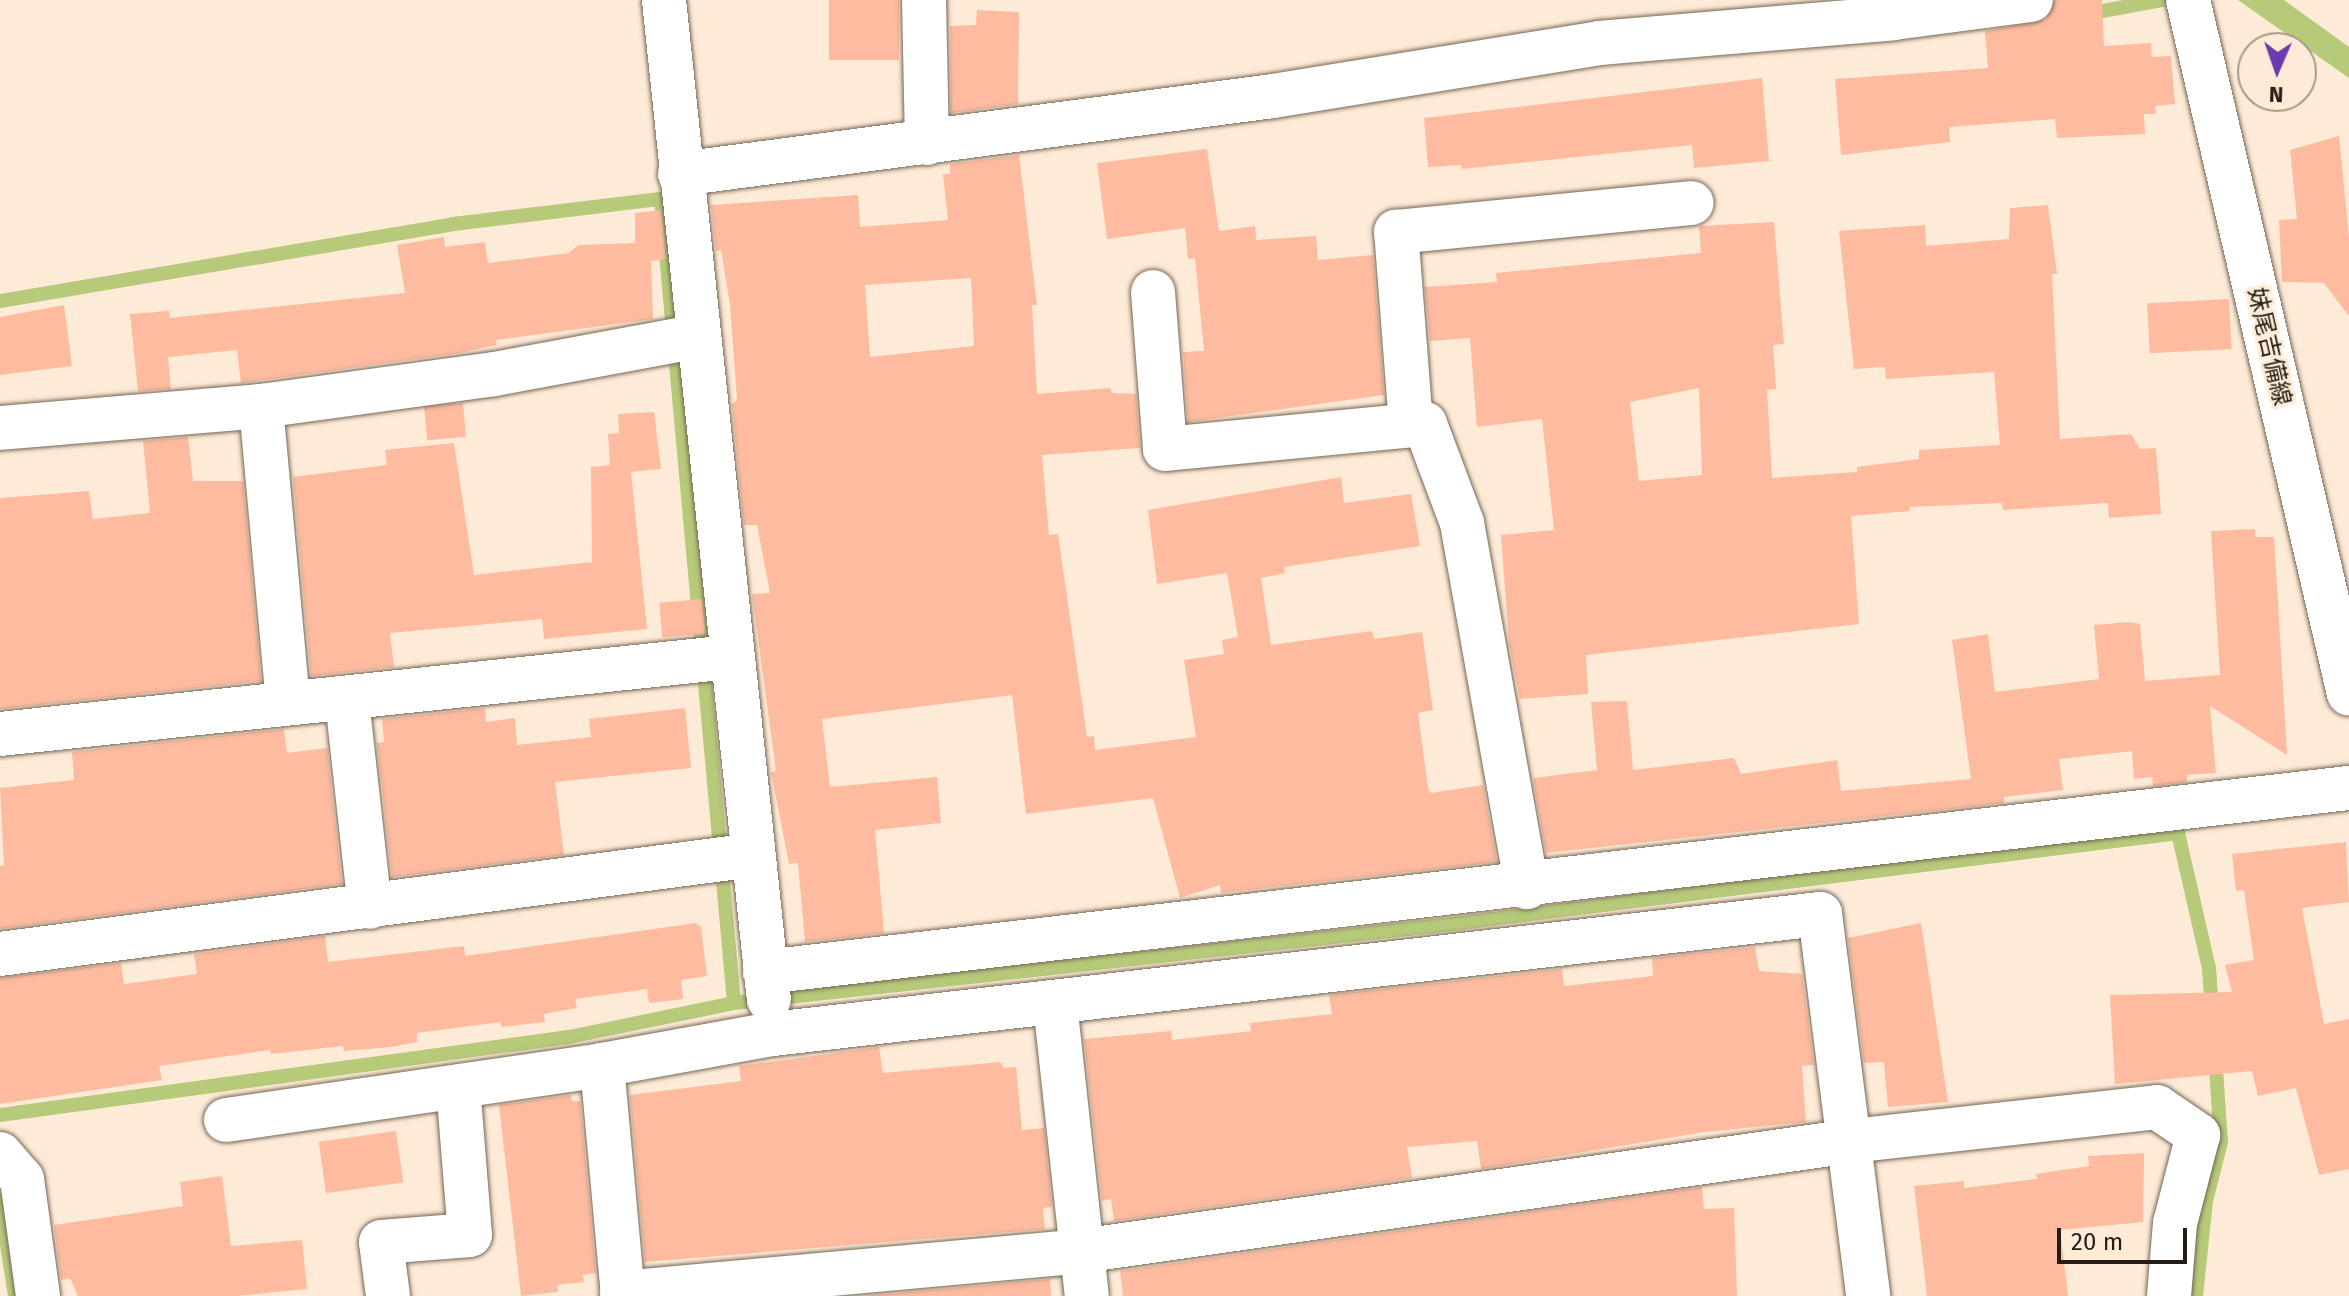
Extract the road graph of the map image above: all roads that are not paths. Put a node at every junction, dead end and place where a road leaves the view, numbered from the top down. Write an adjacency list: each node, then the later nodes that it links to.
1 (664, 0): 6 (street)
2 (924, 0): 5 (street)
3 (2031, 0): 5 (street)
4 (2190, 5): 14 (street, 妹尾吉備線)
5 (927, 143): 6 (street)
6 (682, 189): 9 (street)
7 (1692, 203): 11 (street)
8 (1153, 292): 11 (street)
9 (679, 340): 10 (street); 13 (street)
10 (261, 406): 12 (street); 16 (street)
11 (1411, 425): 20 (street)
12 (0, 428)
13 (710, 660): 15 (street); 19 (street)
14 (2349, 694)
15 (347, 700): 16 (street); 21 (street)
16 (288, 703): 17 (street)
17 (0, 734)
18 (2349, 788): 20 (street)
19 (734, 858): 21 (street); 23 (street)
20 (1543, 906): 23 (street); 24 (street); 28 (street)
21 (370, 907): 22 (street)
22 (0, 954)
23 (769, 999): 24 (street); 25 (street)
24 (1055, 1003): 30 (street)
25 (602, 1065): 26 (street); 31 (street)
26 (458, 1086): 27 (street); 33 (street)
27 (226, 1120)
28 (1851, 1141): 30 (street); 35 (street); 36 (street)
29 (0, 1154): 32 (street)
30 (1081, 1251): 31 (street); 34 (street)
31 (622, 1294)
32 (38, 1296)
33 (388, 1296)
34 (1087, 1296)
35 (1868, 1296)
36 (2169, 1296)

